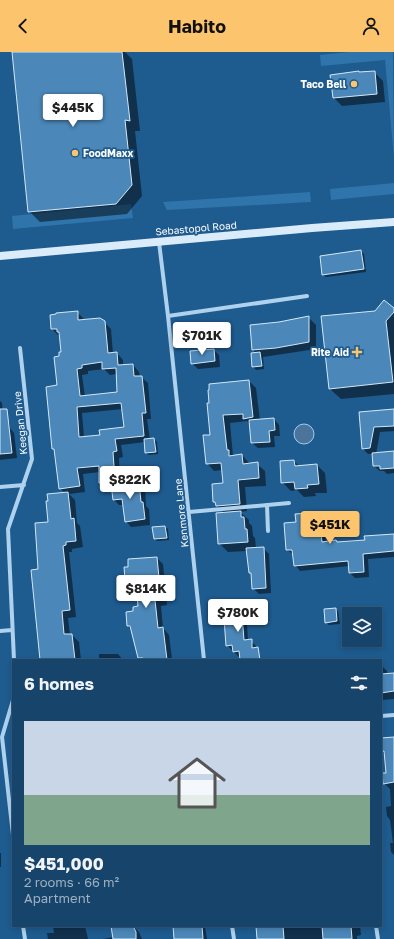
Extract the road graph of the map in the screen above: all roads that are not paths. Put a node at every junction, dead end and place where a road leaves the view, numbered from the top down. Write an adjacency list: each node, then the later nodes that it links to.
1 (394, 222): 2 (main road, Sebastopol Road)
2 (159, 242): 3 (main road, Sebastopol Road); 5 (street, Kenmore Lane)
3 (0, 256)
4 (307, 296): 5 (street)
5 (168, 316): 11 (street, Kenmore Lane)
6 (20, 348): 7 (street, Keegan Drive)
7 (24, 485): 8 (street); 13 (street, Keegan Drive)
8 (0, 487)
9 (290, 503): 10 (street)
10 (267, 505): 11 (street); 12 (street)
11 (189, 512): 16 (street, Kenmore Lane)
12 (268, 531)
13 (12, 630): 14 (street); 15 (street, Keegan Drive)
14 (0, 631)
15 (14, 659)
16 (204, 659)
17 (12, 703): 20 (street)
18 (394, 715): 19 (street)
19 (382, 716)
20 (12, 826)
21 (23, 927): 24 (street)
22 (232, 927): 25 (street)
23 (376, 927): 26 (street)
24 (25, 939)
25 (234, 939)
26 (378, 939)

